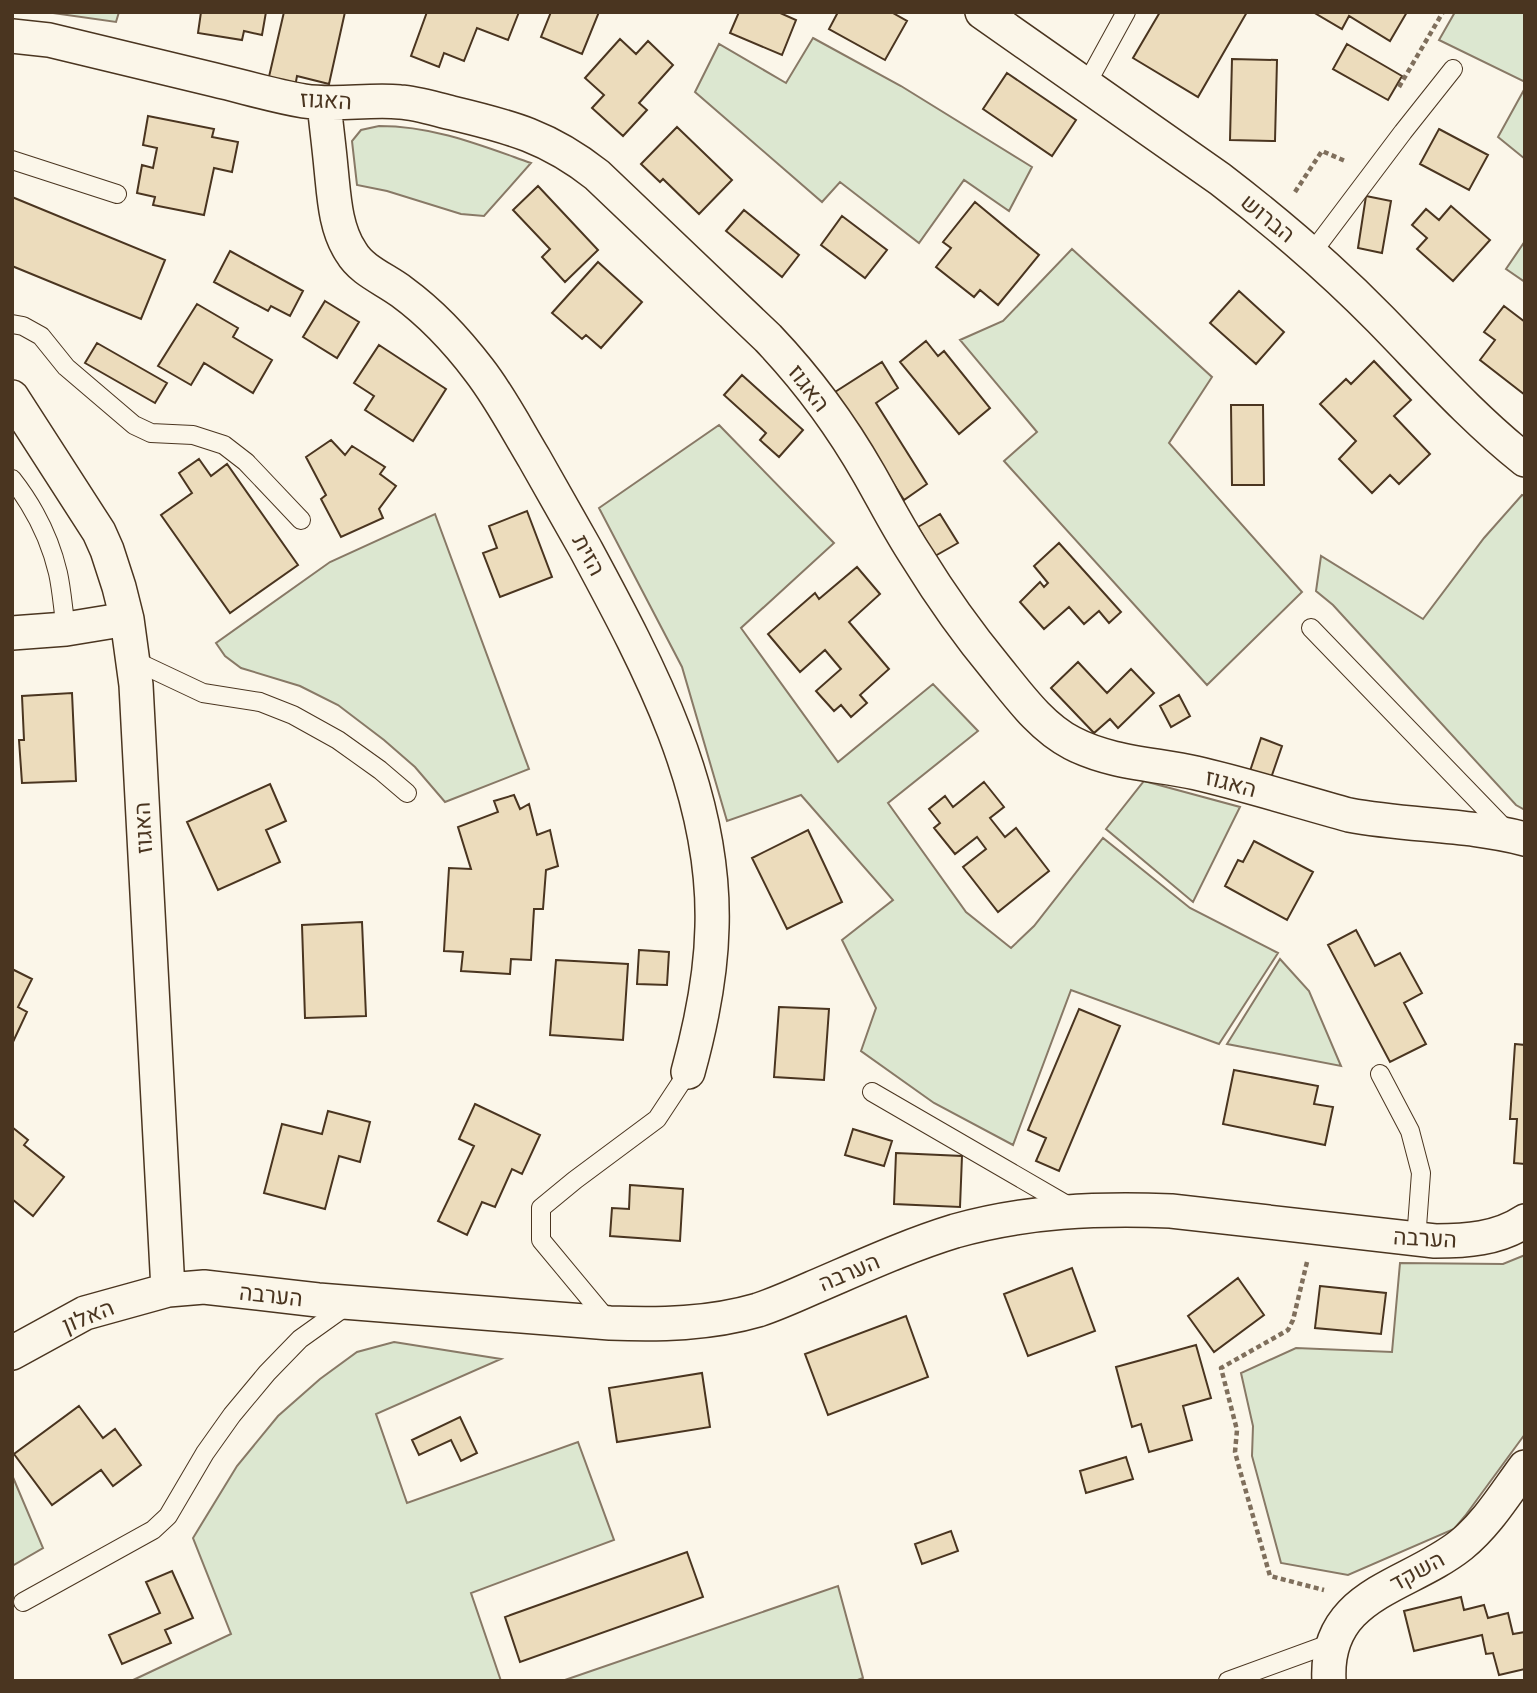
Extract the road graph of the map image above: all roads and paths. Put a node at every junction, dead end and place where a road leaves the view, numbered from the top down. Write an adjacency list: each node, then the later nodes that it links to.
1 (1126, 12): 6 (lane)
2 (1443, 12): 7 (path)
3 (985, 13): 6 (street, הברוש)
4 (12, 36): 8 (street, האגוז)
5 (1453, 69): 13 (lane)
6 (1086, 85): 12 (street, הברוש)
7 (1395, 94)
8 (324, 103): 25 (street, האגוז); 26 (street, הזית)
9 (12, 160): 11 (lane)
10 (1353, 165): 12 (path)
11 (117, 194)
12 (1276, 223): 13 (street, הברוש)
13 (1311, 254): 16 (street, הברוש)
14 (12, 324): 18 (lane)
15 (12, 397): 19 (street, האגוז)
16 (1525, 460)
17 (12, 479): 21 (lane)
18 (301, 520)
19 (127, 619): 21 (street); 23 (street, האגוז)
20 (1311, 628): 25 (lane)
21 (66, 629): 22 (street)
22 (12, 633)
23 (133, 660): 24 (lane); 33 (street, האגוז)
24 (407, 793)
25 (1518, 837)
26 (688, 1072): 35 (lane)
27 (1380, 1074): 32 (lane)
28 (872, 1092): 29 (lane)
29 (1076, 1210): 31 (street, הערבה); 35 (street, הערבה)
30 (1525, 1221): 32 (street, הערבה)
31 (1313, 1227): 32 (street, הערבה); 38 (path)
32 (1416, 1240)
33 (168, 1290): 34 (street, הערבה); 36 (street, האלון)
34 (351, 1303): 35 (street, הערבה); 39 (lane)
35 (610, 1323)
36 (12, 1353)
37 (1525, 1467): 38 (street, השקד)
38 (1367, 1600): 40 (street, השקד)
39 (23, 1602)
40 (1332, 1643): 41 (lane); 42 (street, השקד)
41 (1228, 1681)
42 (1329, 1681)

